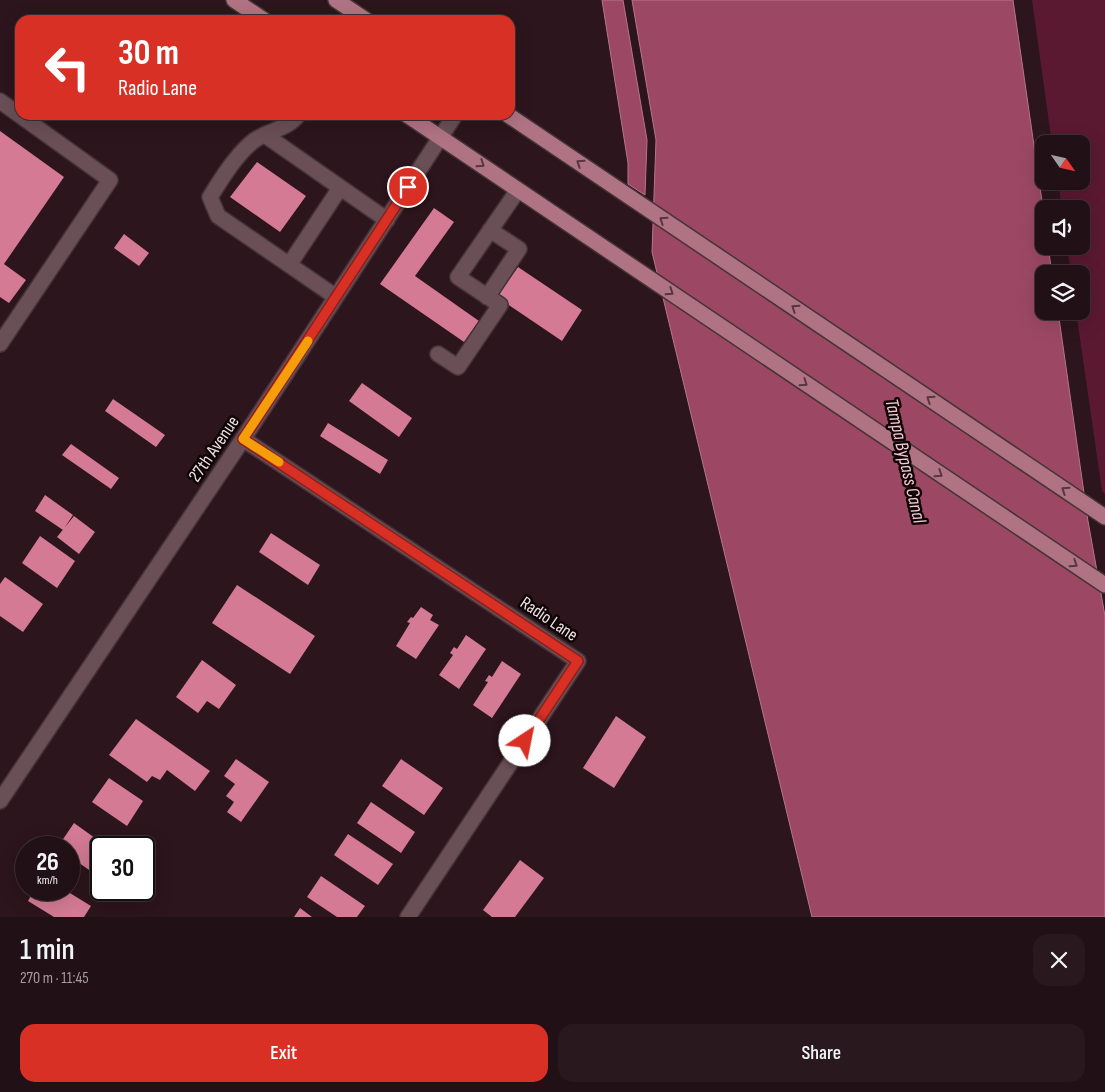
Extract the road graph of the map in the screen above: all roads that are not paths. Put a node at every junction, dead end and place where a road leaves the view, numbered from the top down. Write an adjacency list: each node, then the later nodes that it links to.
1 (234, 0): 3 (main road)
2 (336, 0): 4 (main road)
3 (256, 15)
4 (358, 15)
5 (0, 101): 6 (street)
6 (15, 112)
7 (26, 120): 21 (street)
8 (294, 120): 12 (street)
9 (414, 120): 13 (main road)
10 (452, 120): 13 (street, 27th Avenue)
11 (515, 120): 24 (main road, one-way to 11)
12 (265, 136): 14 (street); 18 (street)
13 (440, 137): 15 (main road, one-way to 15); 16 (street, 27th Avenue)
14 (340, 188): 16 (street); 18 (street)
15 (518, 190): 17 (street); 25 (main road, one-way to 25)
16 (386, 220): 19 (street, 27th Avenue)
17 (490, 230): 20 (street); 20 (street)
18 (289, 265): 19 (street)
19 (336, 297): 23 (street, 27th Avenue)
20 (487, 297): 22 (street)
21 (0, 344)
22 (438, 354)
23 (243, 439): 26 (street, 27th Avenue); 27 (street, Radio Lane)
24 (1105, 517)
25 (1105, 585)
26 (0, 801)
27 (408, 917)

